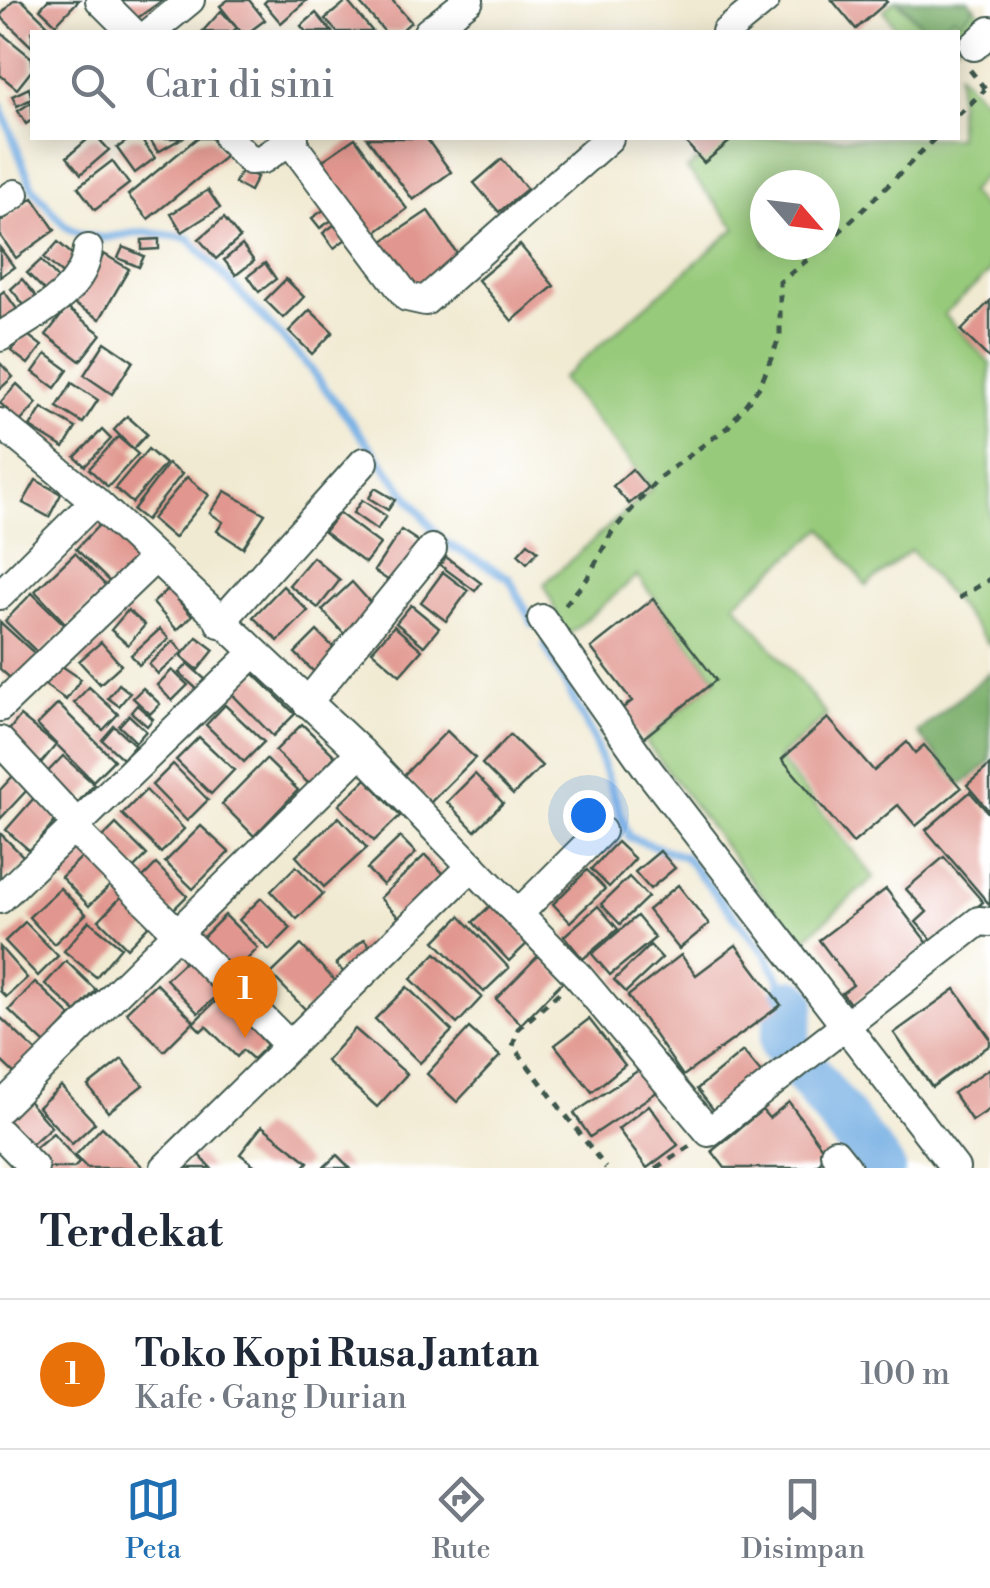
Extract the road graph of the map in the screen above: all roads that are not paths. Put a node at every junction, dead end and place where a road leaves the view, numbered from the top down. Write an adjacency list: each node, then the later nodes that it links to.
1 (100, 0): 5 (street)
2 (190, 0): 6 (street)
3 (469, 0): 7 (street)
4 (766, 0): 8 (street)
5 (130, 30)
6 (153, 30)
7 (431, 30)
8 (728, 30)
9 (230, 140): 10 (street)
10 (291, 140)
11 (293, 140): 12 (street)
12 (606, 140)
13 (88, 249): 14 (street)
14 (0, 338)
15 (0, 424): 17 (street)
16 (364, 462): 22 (street)
17 (95, 500): 19 (street); 20 (street)
18 (432, 549): 24 (street)
19 (155, 558): 22 (street); 25 (street)
20 (0, 594)
21 (544, 622): 35 (street)
22 (220, 623): 23 (street)
23 (253, 654): 24 (street); 28 (street)
24 (307, 702): 27 (street)
25 (0, 706)
26 (0, 742): 28 (street)
27 (361, 752): 30 (street); 34 (street)
28 (76, 827): 31 (street); 34 (street)
29 (600, 831): 32 (street)
30 (472, 866): 32 (street); 36 (street)
31 (0, 899)
32 (519, 913): 35 (street)
33 (990, 922): 35 (street)
34 (177, 933): 36 (street); 37 (street)
35 (845, 1027): 41 (street)
36 (289, 1045): 40 (street)
37 (0, 1108)
38 (0, 1133): 39 (street)
39 (34, 1168)
40 (165, 1168)
41 (955, 1168)

